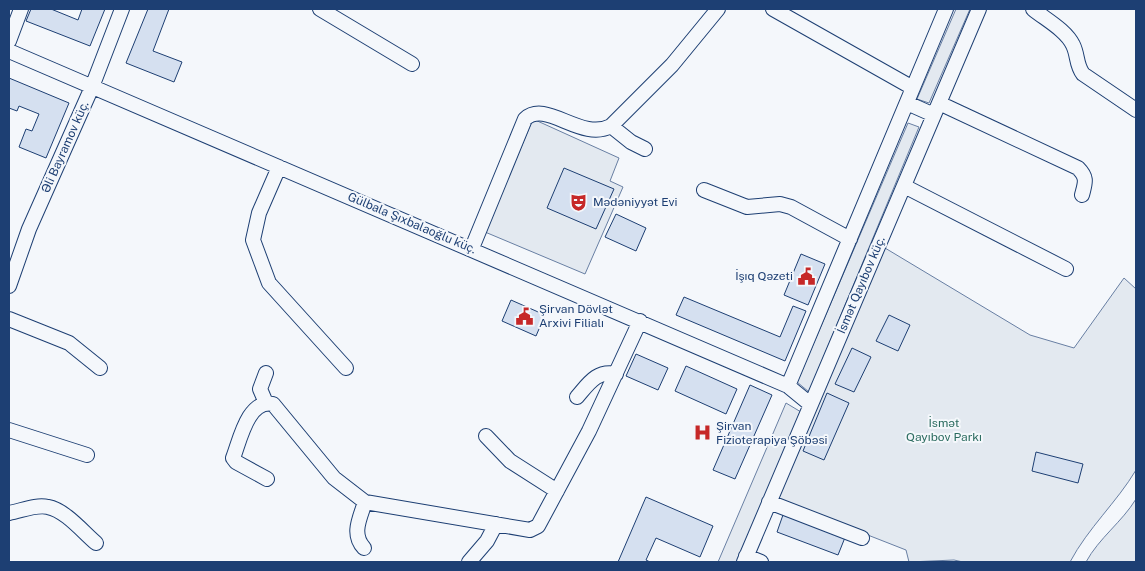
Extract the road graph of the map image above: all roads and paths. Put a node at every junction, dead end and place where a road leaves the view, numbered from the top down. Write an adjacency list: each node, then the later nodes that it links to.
1 (21, 9): 9 (street)
2 (122, 9): 12 (street, Əli Bayramov küç.)
3 (320, 9): 11 (street)
4 (718, 9): 17 (street)
5 (773, 9): 13 (street)
6 (946, 9): 13 (street)
7 (979, 9): 15 (street, İsmət Qayıbov küç.)
8 (1033, 9): 16 (street)
9 (9, 41)
10 (9, 51): 12 (street, Gülbala Şıxbalaoğlu küç.)
11 (412, 64)
12 (92, 87): 19 (street, Gülbala Şıxbalaoğlu küç.); 26 (street, Əli Bayramov küç.)
13 (913, 88): 14 (street)
14 (907, 103): 15 (street); 23 (street)
15 (936, 109): 20 (street, İsmət Qayıbov küç.); 22 (street)
16 (1136, 110)
17 (612, 126): 18 (street); 24 (street)
18 (645, 149)
19 (279, 167): 24 (street, Gülbala Şıxbalaoğlu küç.); 30 (street)
20 (904, 186): 25 (street); 36 (street, İsmət Qayıbov küç.)
21 (704, 190): 23 (street)
22 (1082, 195)
23 (850, 239): 33 (street)
24 (472, 248): 28 (street, Gülbala Şıxbalaoğlu küç.)
25 (1066, 270)
26 (9, 286)
27 (9, 319): 29 (street)
28 (640, 321): 32 (street); 33 (street, Gülbala Şıxbalaoğlu küç.)
29 (100, 368)
30 (346, 368)
31 (266, 373): 35 (street)
32 (616, 374): 34 (street); 41 (street)
33 (788, 386): 36 (street, Gülbala Şıxbalaoğlu küç.)
34 (577, 397)
35 (266, 403): 40 (street); 42 (street)
36 (810, 404): 43 (street, İsmət Qayıbov küç.)
37 (9, 430): 39 (street)
38 (486, 436): 41 (street)
39 (87, 455)
40 (267, 479)
41 (557, 490): 45 (street)
42 (365, 502): 45 (street); 48 (street)
43 (769, 502): 46 (street); 49 (street, İsmət Qayıbov küç.)
44 (9, 514): 47 (street)
45 (496, 524): 50 (street)
46 (862, 538)
47 (96, 543)
48 (364, 548)
49 (745, 559): 51 (street)
50 (468, 562)
51 (761, 562)

